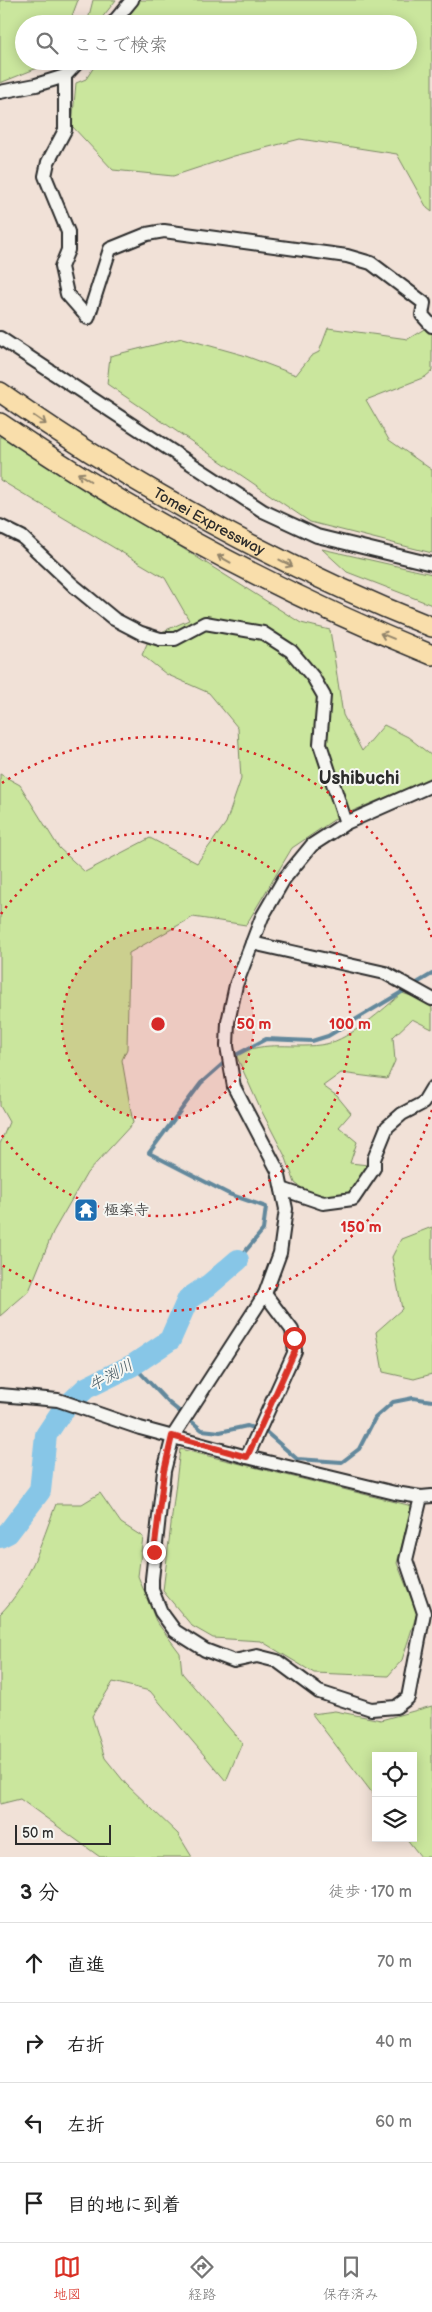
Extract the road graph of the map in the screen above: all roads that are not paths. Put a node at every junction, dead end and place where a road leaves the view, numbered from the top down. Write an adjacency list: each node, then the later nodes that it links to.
1 (132, 0): 2 (street)
2 (120, 15)
3 (71, 70): 4 (street)
4 (65, 76): 5 (street); 6 (street)
5 (0, 92)
6 (432, 326)
7 (0, 338): 11 (street)
8 (0, 392): 12 (highway, Tomei Expressway, one-way to 12)
9 (0, 423): 13 (highway, Tomei Expressway, one-way to 9)
10 (0, 526): 15 (street)
11 (432, 564)
12 (432, 627)
13 (432, 655)
14 (432, 785): 15 (street)
15 (346, 822): 16 (street)
16 (252, 943): 17 (street); 20 (street)
17 (432, 999)
18 (432, 1088): 19 (street)
19 (428, 1106): 20 (street)
20 (282, 1189): 21 (street)
21 (265, 1294): 23 (street); 24 (street)
22 (0, 1395): 23 (street)
23 (172, 1436): 24 (street); 25 (street)
24 (247, 1457): 25 (street)
25 (427, 1496)

